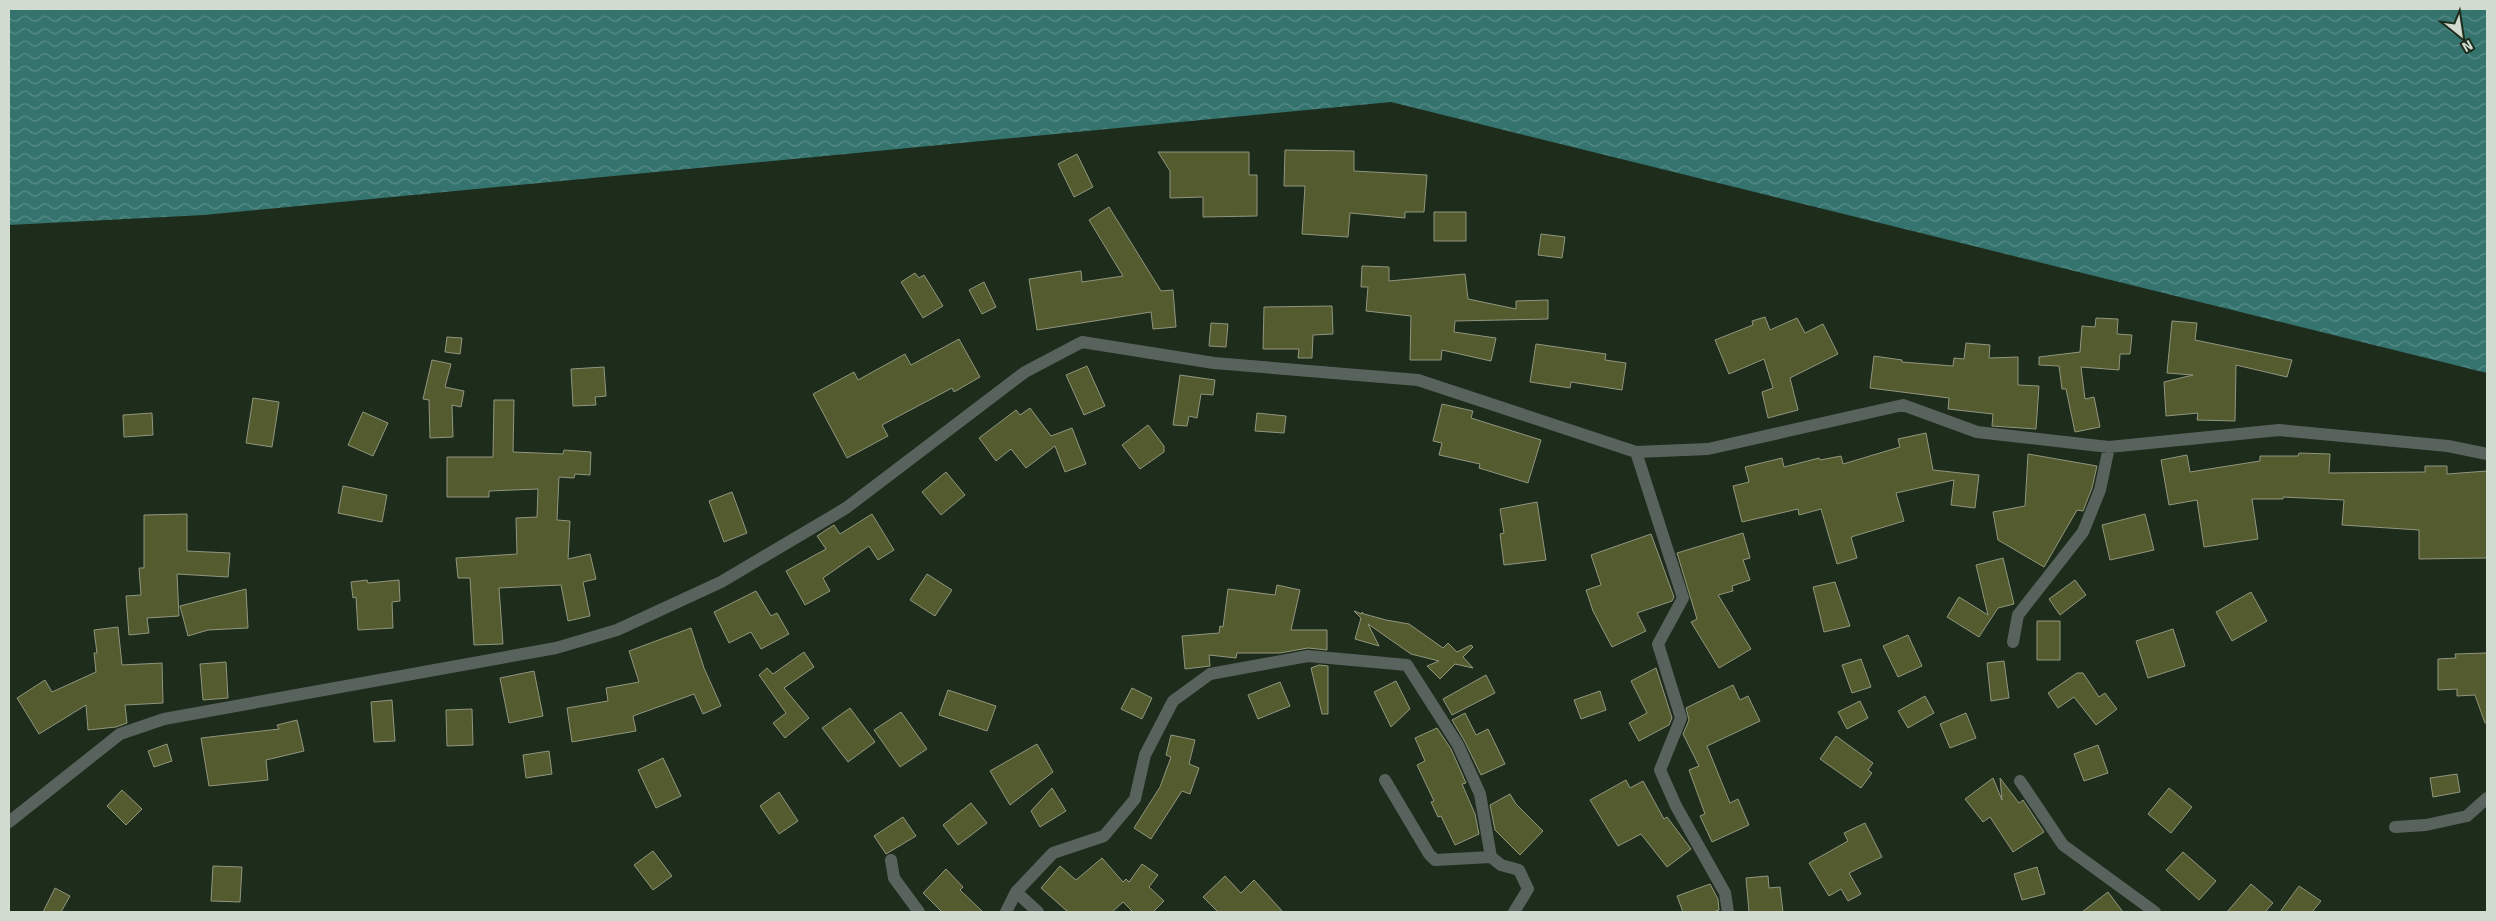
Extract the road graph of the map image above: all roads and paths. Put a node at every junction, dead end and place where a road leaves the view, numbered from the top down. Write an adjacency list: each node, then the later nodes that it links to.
1 (2109, 447): 2 (street); 3 (street); 4 (street)
2 (1636, 452): 8 (street); 17 (street)
3 (2487, 454)
4 (2013, 642)
5 (1385, 780): 10 (street)
6 (2020, 781): 18 (street)
7 (2487, 798): 9 (street)
8 (9, 822)
9 (2395, 827)
10 (1491, 857): 12 (street); 16 (street)
11 (891, 860): 13 (street)
12 (1016, 892): 14 (street); 15 (street)
13 (919, 912)
14 (1006, 912)
15 (1038, 912)
16 (1514, 912)
17 (1728, 912)
18 (2155, 912)

